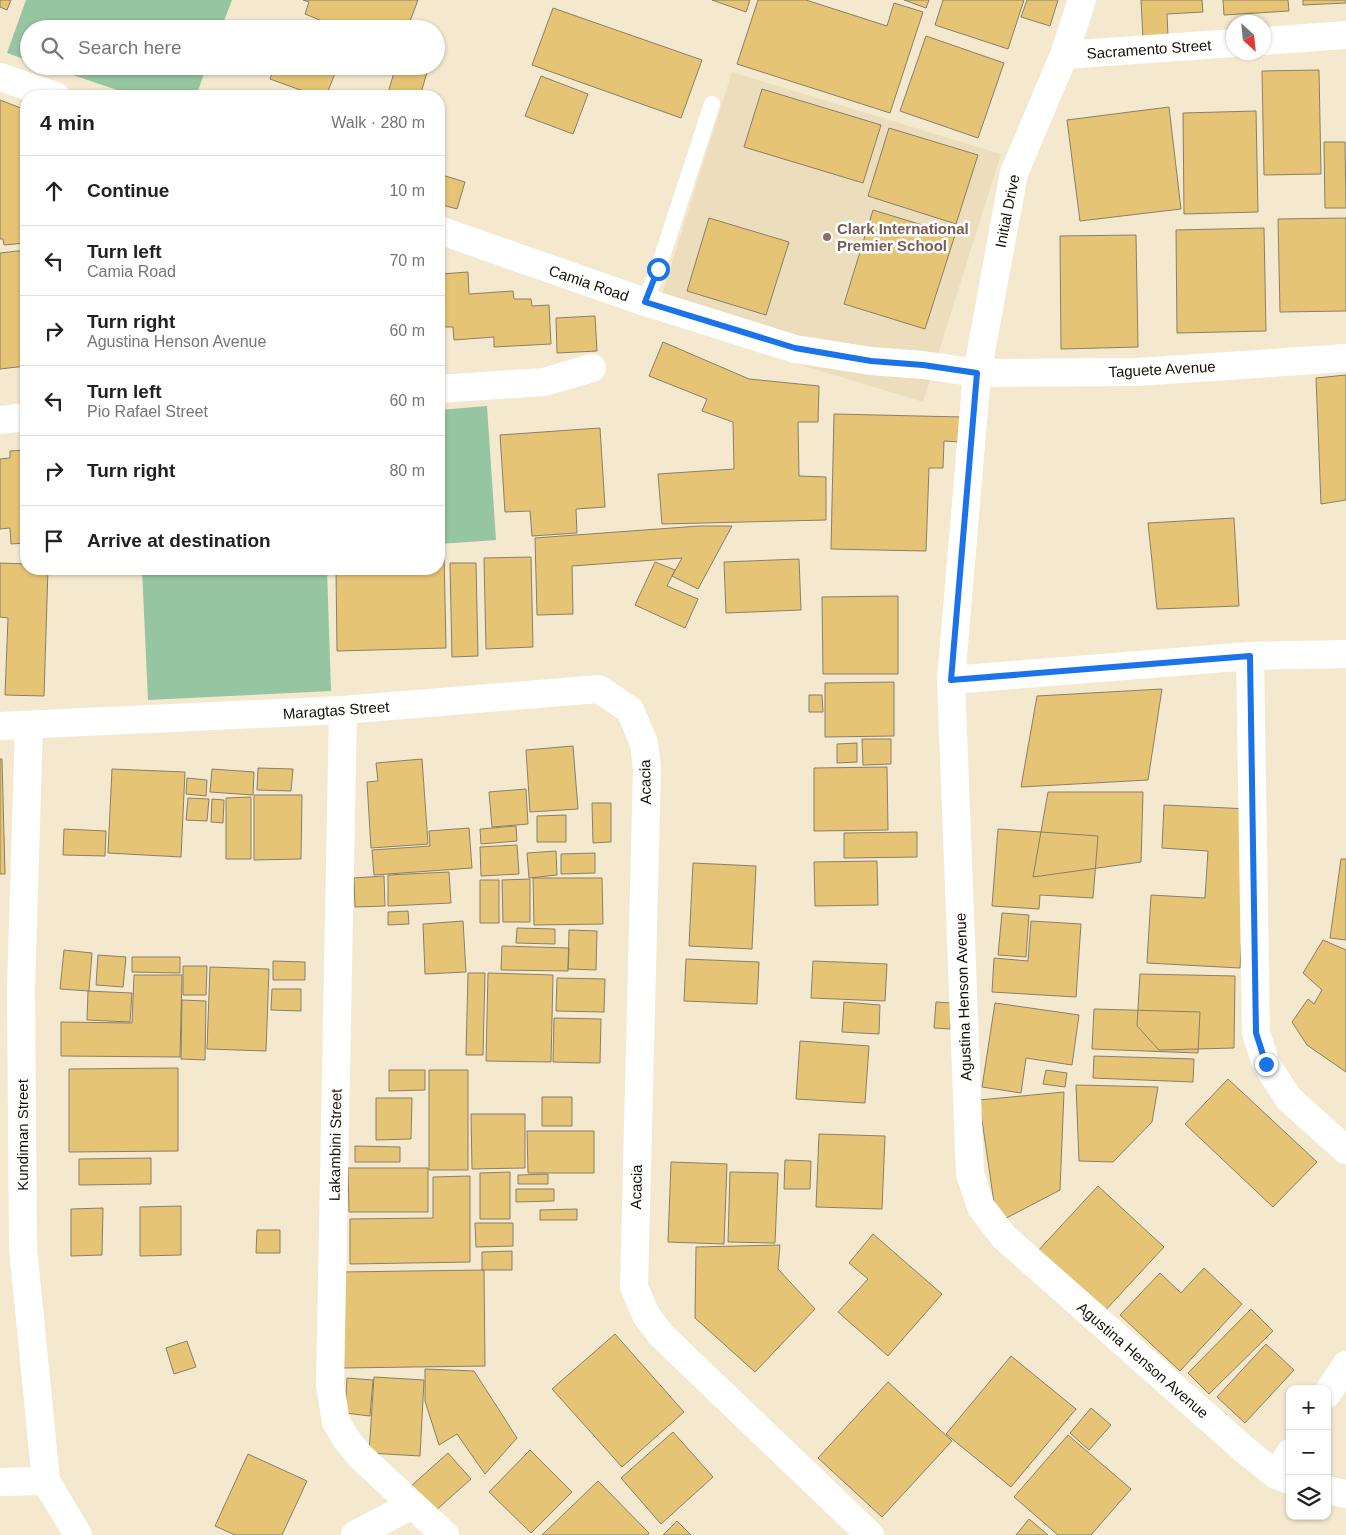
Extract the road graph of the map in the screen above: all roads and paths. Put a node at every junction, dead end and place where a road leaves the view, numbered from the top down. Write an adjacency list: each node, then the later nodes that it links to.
1 (1082, 0): 5 (street, Initial Drive)
2 (1346, 35): 3 (street)
3 (1271, 40)
4 (1226, 44): 5 (street, Sacramento Street)
5 (1064, 55): 13 (street, Initial Drive)
6 (0, 76): 7 (street)
7 (39, 90)
8 (712, 104): 10 (lane)
9 (445, 232): 10 (street, Camia Road)
10 (645, 302): 13 (street, Camia Road)
11 (1346, 358): 13 (street, Taguete Avenue)
12 (592, 368): 14 (street)
13 (977, 373): 19 (street, Agustina Henson Avenue)
14 (445, 389)
15 (20, 418): 16 (street)
16 (0, 420)
17 (1346, 654): 18 (street)
18 (1250, 656): 19 (street); 25 (street)
19 (951, 680): 29 (street, Agustina Henson Avenue)
20 (343, 710): 21 (street, Maragtas Street); 23 (street, Maragtas Street); 34 (street, Lakambini Street)
21 (29, 725): 22 (street, Maragtas Street); 24 (street, Kundiman Street)
22 (0, 726)
23 (644, 743): 38 (street, Acacia)
24 (10, 990): 26 (street, Kundiman Street)
25 (1346, 1150)
26 (12, 1248): 30 (street, Kundiman Street)
27 (1346, 1365): 28 (street)
28 (1331, 1388)
29 (1285, 1469)
30 (46, 1481): 31 (street); 35 (street, Kundiman Street)
31 (0, 1482)
32 (1331, 1491): 33 (street)
33 (1346, 1494)
34 (412, 1505): 36 (street); 37 (street, Lakambini Street)
35 (78, 1535)
36 (355, 1535)
37 (445, 1535)
38 (870, 1535)

